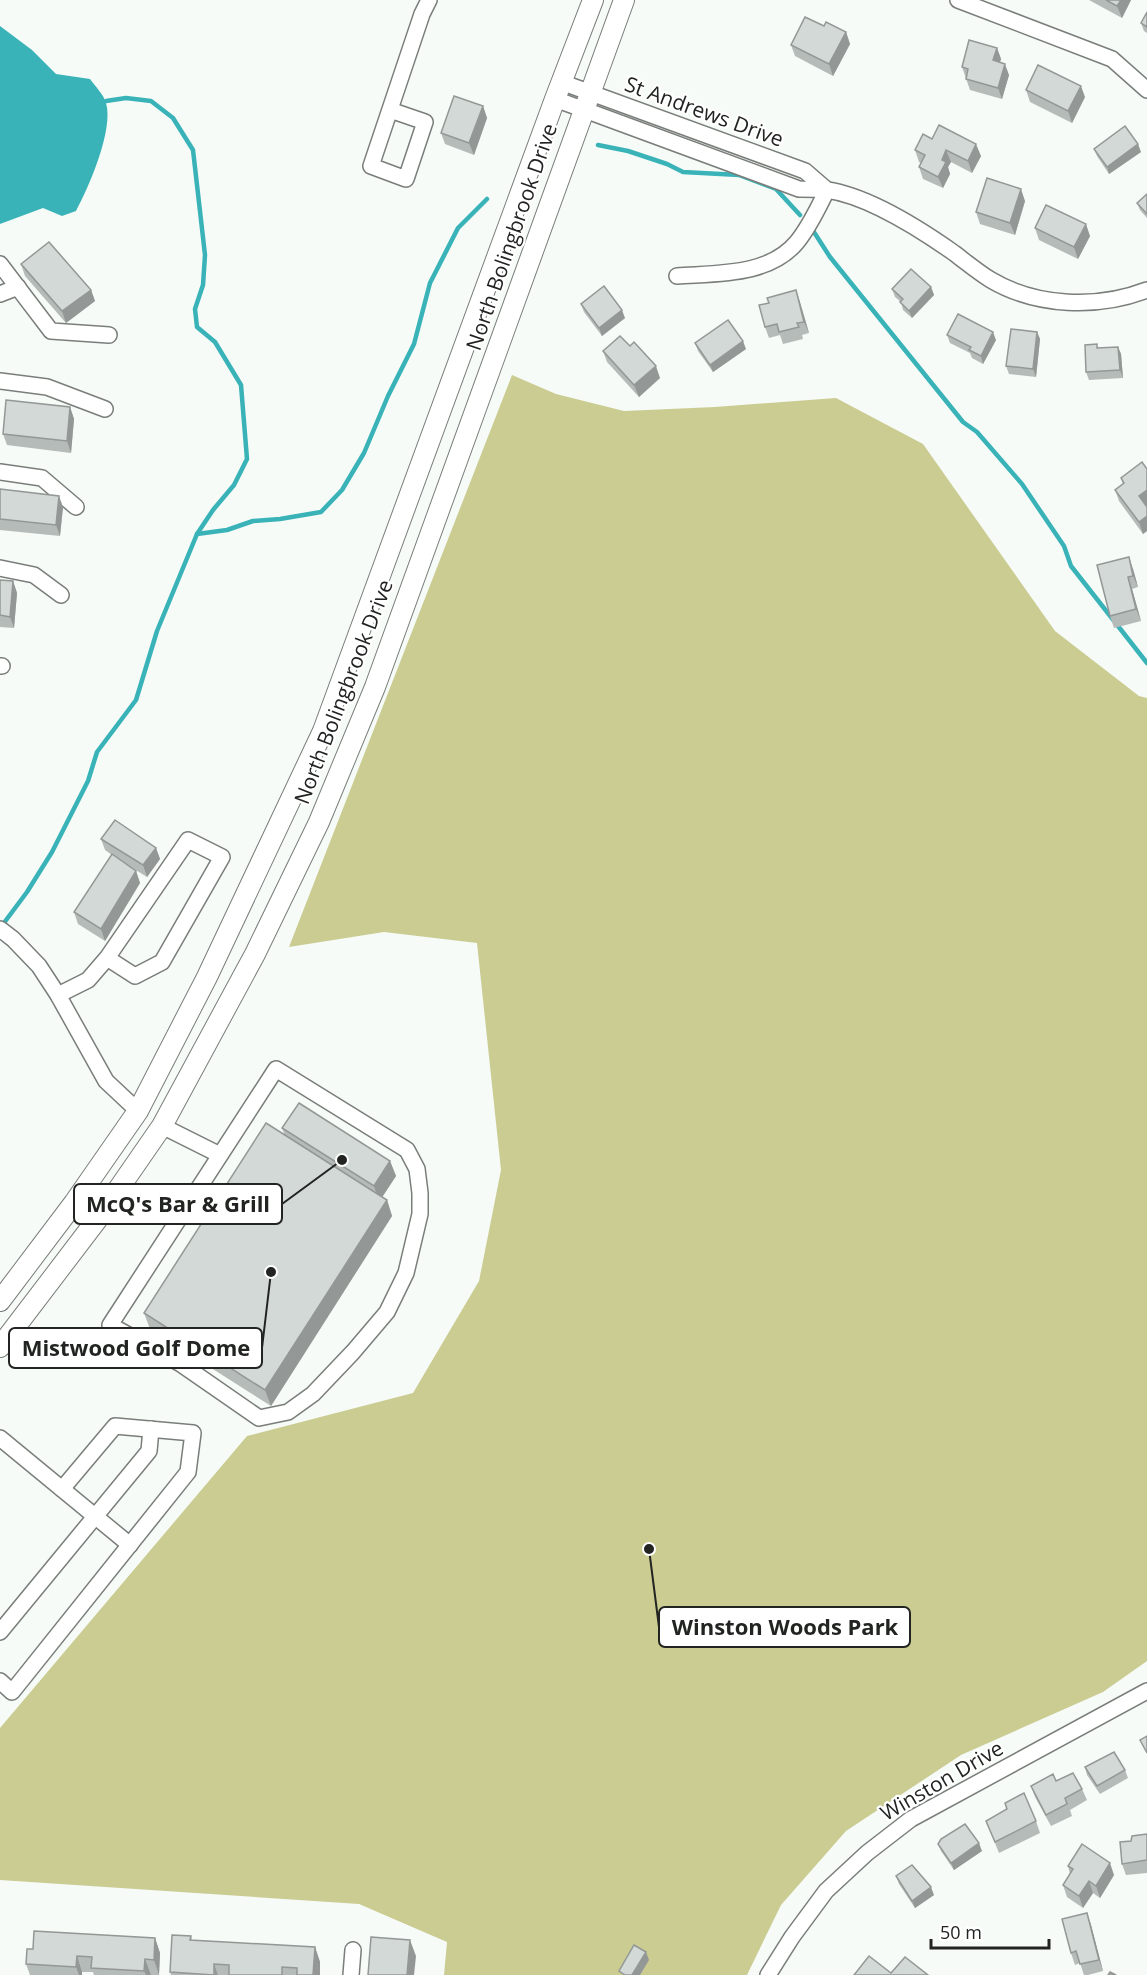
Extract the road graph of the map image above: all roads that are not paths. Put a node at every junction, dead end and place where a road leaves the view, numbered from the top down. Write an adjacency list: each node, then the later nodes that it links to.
1 (429, 0): 8 (street)
2 (593, 0): 5 (main road, North Bolingbrook Drive)
3 (624, 0): 7 (main road, North Bolingbrook Drive)
4 (958, 0): 6 (street)
5 (558, 90): 7 (street, St Andrews Drive); 25 (main road, North Bolingbrook Drive)
6 (1147, 90)
7 (586, 100): 9 (street, St Andrews Drive); 26 (main road, North Bolingbrook Drive)
8 (390, 110): 8 (street)
9 (827, 190): 11 (street); 13 (street, St Andrews Drive)
10 (0, 264): 12 (street)
11 (677, 276)
12 (18, 287): 14 (street); 15 (street)
13 (1147, 290)
14 (0, 294)
15 (109, 335)
16 (0, 381): 17 (street)
17 (105, 409)
18 (0, 472): 19 (street)
19 (76, 507)
20 (0, 568): 21 (street)
21 (61, 596)
22 (0, 929): 24 (street)
23 (107, 958): 23 (street); 24 (street)
24 (58, 995): 25 (street)
25 (138, 1111): 28 (main road, North Bolingbrook Drive)
26 (162, 1126): 27 (street); 29 (main road, North Bolingbrook Drive)
27 (220, 1155): 27 (street)
28 (0, 1301)
29 (0, 1347)
30 (151, 1429): 32 (street); 33 (street); 34 (street)
31 (0, 1438): 32 (street)
32 (62, 1489): 33 (street)
33 (94, 1515): 34 (street); 35 (street)
34 (130, 1545): 36 (street)
35 (0, 1632)
36 (0, 1681)
37 (1147, 1691): 40 (street, Winston Drive)
38 (353, 1950): 39 (street)
39 (351, 1975)
40 (768, 1975)

